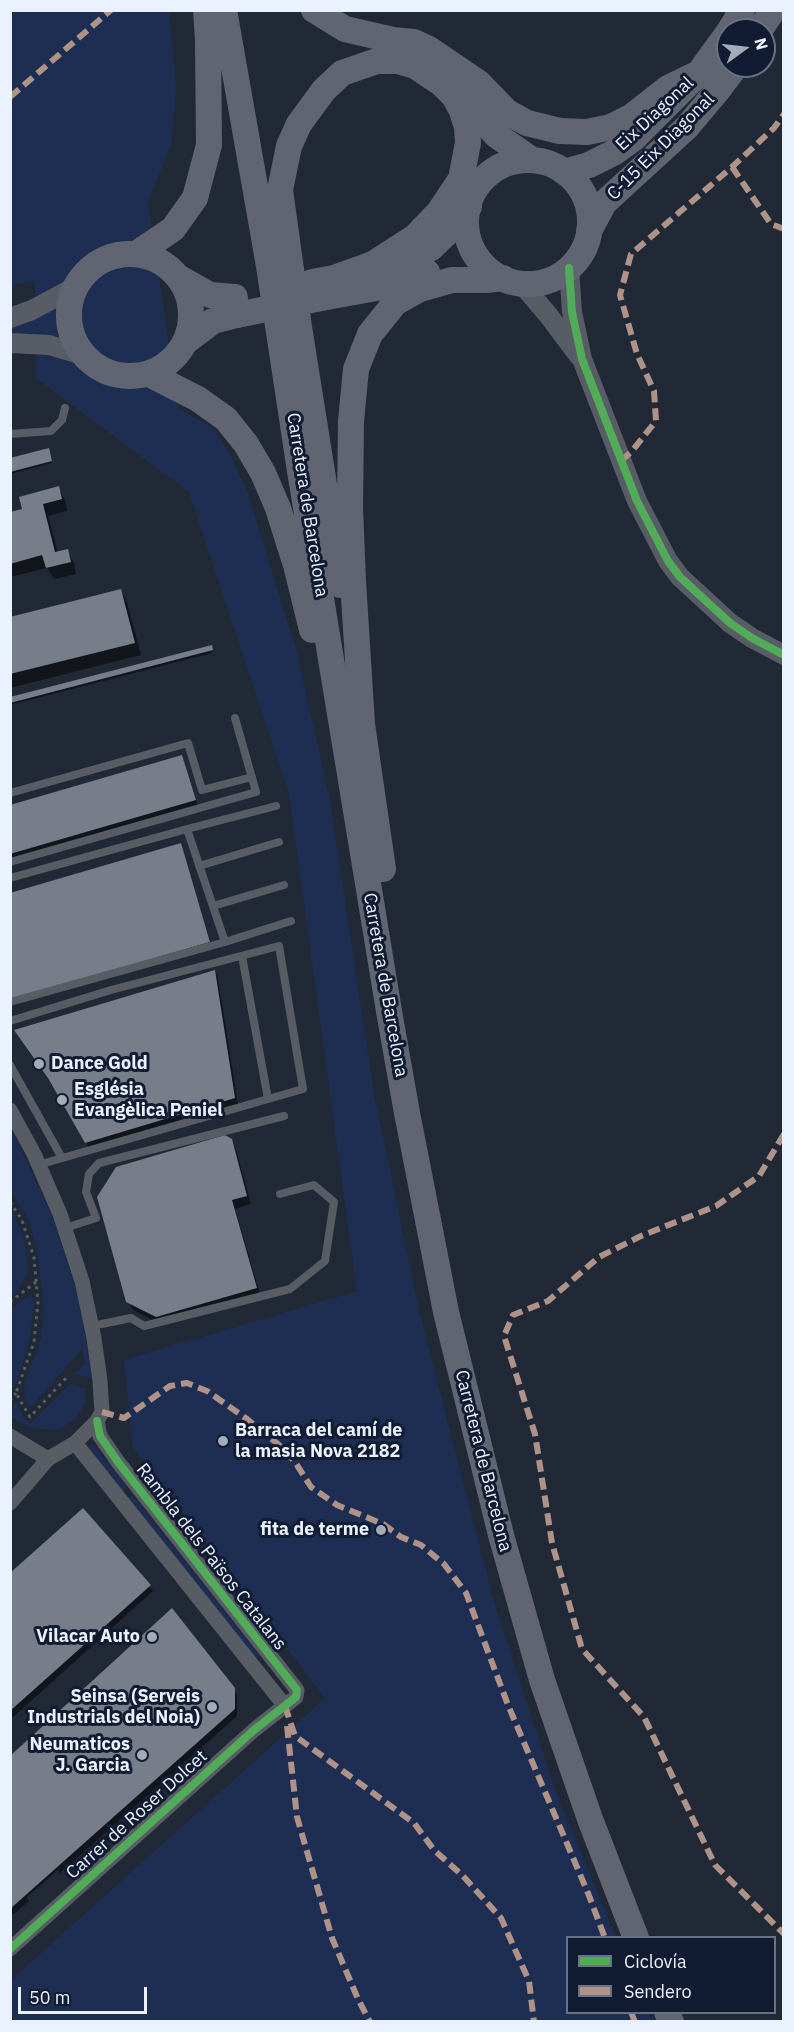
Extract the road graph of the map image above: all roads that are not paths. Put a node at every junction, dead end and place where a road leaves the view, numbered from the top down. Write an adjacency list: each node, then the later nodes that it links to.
1 (206, 10): 12 (highway)
2 (224, 10): 30 (highway, Carretera de Barcelona)
3 (314, 10): 5 (highway)
4 (716, 50): 6 (highway, Eix Diagonal)
5 (459, 70): 6 (highway); 8 (highway)
6 (699, 73): 9 (highway, Eix Diagonal)
7 (727, 78): 11 (highway, C-15 Eix Diagonal)
8 (532, 160): 9 (highway); 10 (highway)
9 (564, 172): 11 (highway)
10 (469, 207): 14 (highway); 16 (highway)
11 (589, 231): 13 (highway)
12 (136, 254): 15 (highway); 17 (highway)
13 (569, 268): 14 (highway); 23 (street)
14 (504, 276): 16 (highway); 23 (street); 28 (highway)
15 (178, 277): 18 (highway); 20 (highway)
16 (321, 286): 18 (highway); 28 (highway)
17 (75, 287): 19 (street); 22 (highway)
18 (236, 306): 20 (highway)
19 (10, 318)
20 (185, 342): 24 (highway)
21 (10, 343): 22 (street)
22 (83, 355): 24 (highway)
23 (582, 359): 27 (street)
24 (149, 374): 30 (highway)
25 (65, 408): 26 (lane)
26 (10, 434)
27 (783, 655)
28 (361, 694): 54 (highway)
29 (235, 718): 31 (lane)
30 (343, 732): 54 (highway, Carretera de Barcelona)
31 (252, 777): 32 (lane); 36 (lane)
32 (10, 793)
33 (276, 806): 34 (lane)
34 (187, 829): 37 (lane); 38 (lane)
35 (279, 842): 37 (lane)
36 (10, 862)
37 (199, 866): 40 (lane)
38 (10, 878)
39 (284, 885): 40 (lane)
40 (213, 906): 42 (lane)
41 (291, 921): 42 (lane)
42 (225, 942): 44 (lane)
43 (242, 956): 45 (lane); 47 (lane); 47 (lane)
44 (10, 1002)
45 (10, 1021)
46 (10, 1065): 50 (lane)
47 (268, 1099): 50 (lane)
48 (10, 1110): 51 (street, Rambla dels Països Catalans)
49 (284, 1116): 53 (lane)
50 (62, 1158): 51 (lane)
51 (38, 1165): 53 (street, Rambla dels Països Catalans)
52 (280, 1194): 55 (lane)
53 (65, 1228): 55 (street, Rambla dels Països Catalans)
54 (444, 1303): 62 (highway, Carretera de Barcelona)
55 (92, 1326): 56 (street, Rambla dels Països Catalans)
56 (98, 1421): 58 (street); 61 (street, Rambla dels Països Catalans)
57 (10, 1436): 59 (street)
58 (75, 1443): 59 (street); 61 (street, Rambla dels Països Catalans)
59 (48, 1459): 60 (street)
60 (10, 1503)
61 (285, 1706): 63 (street, Carrer de Roser Dolcet)
62 (635, 1936)
63 (10, 1949)

